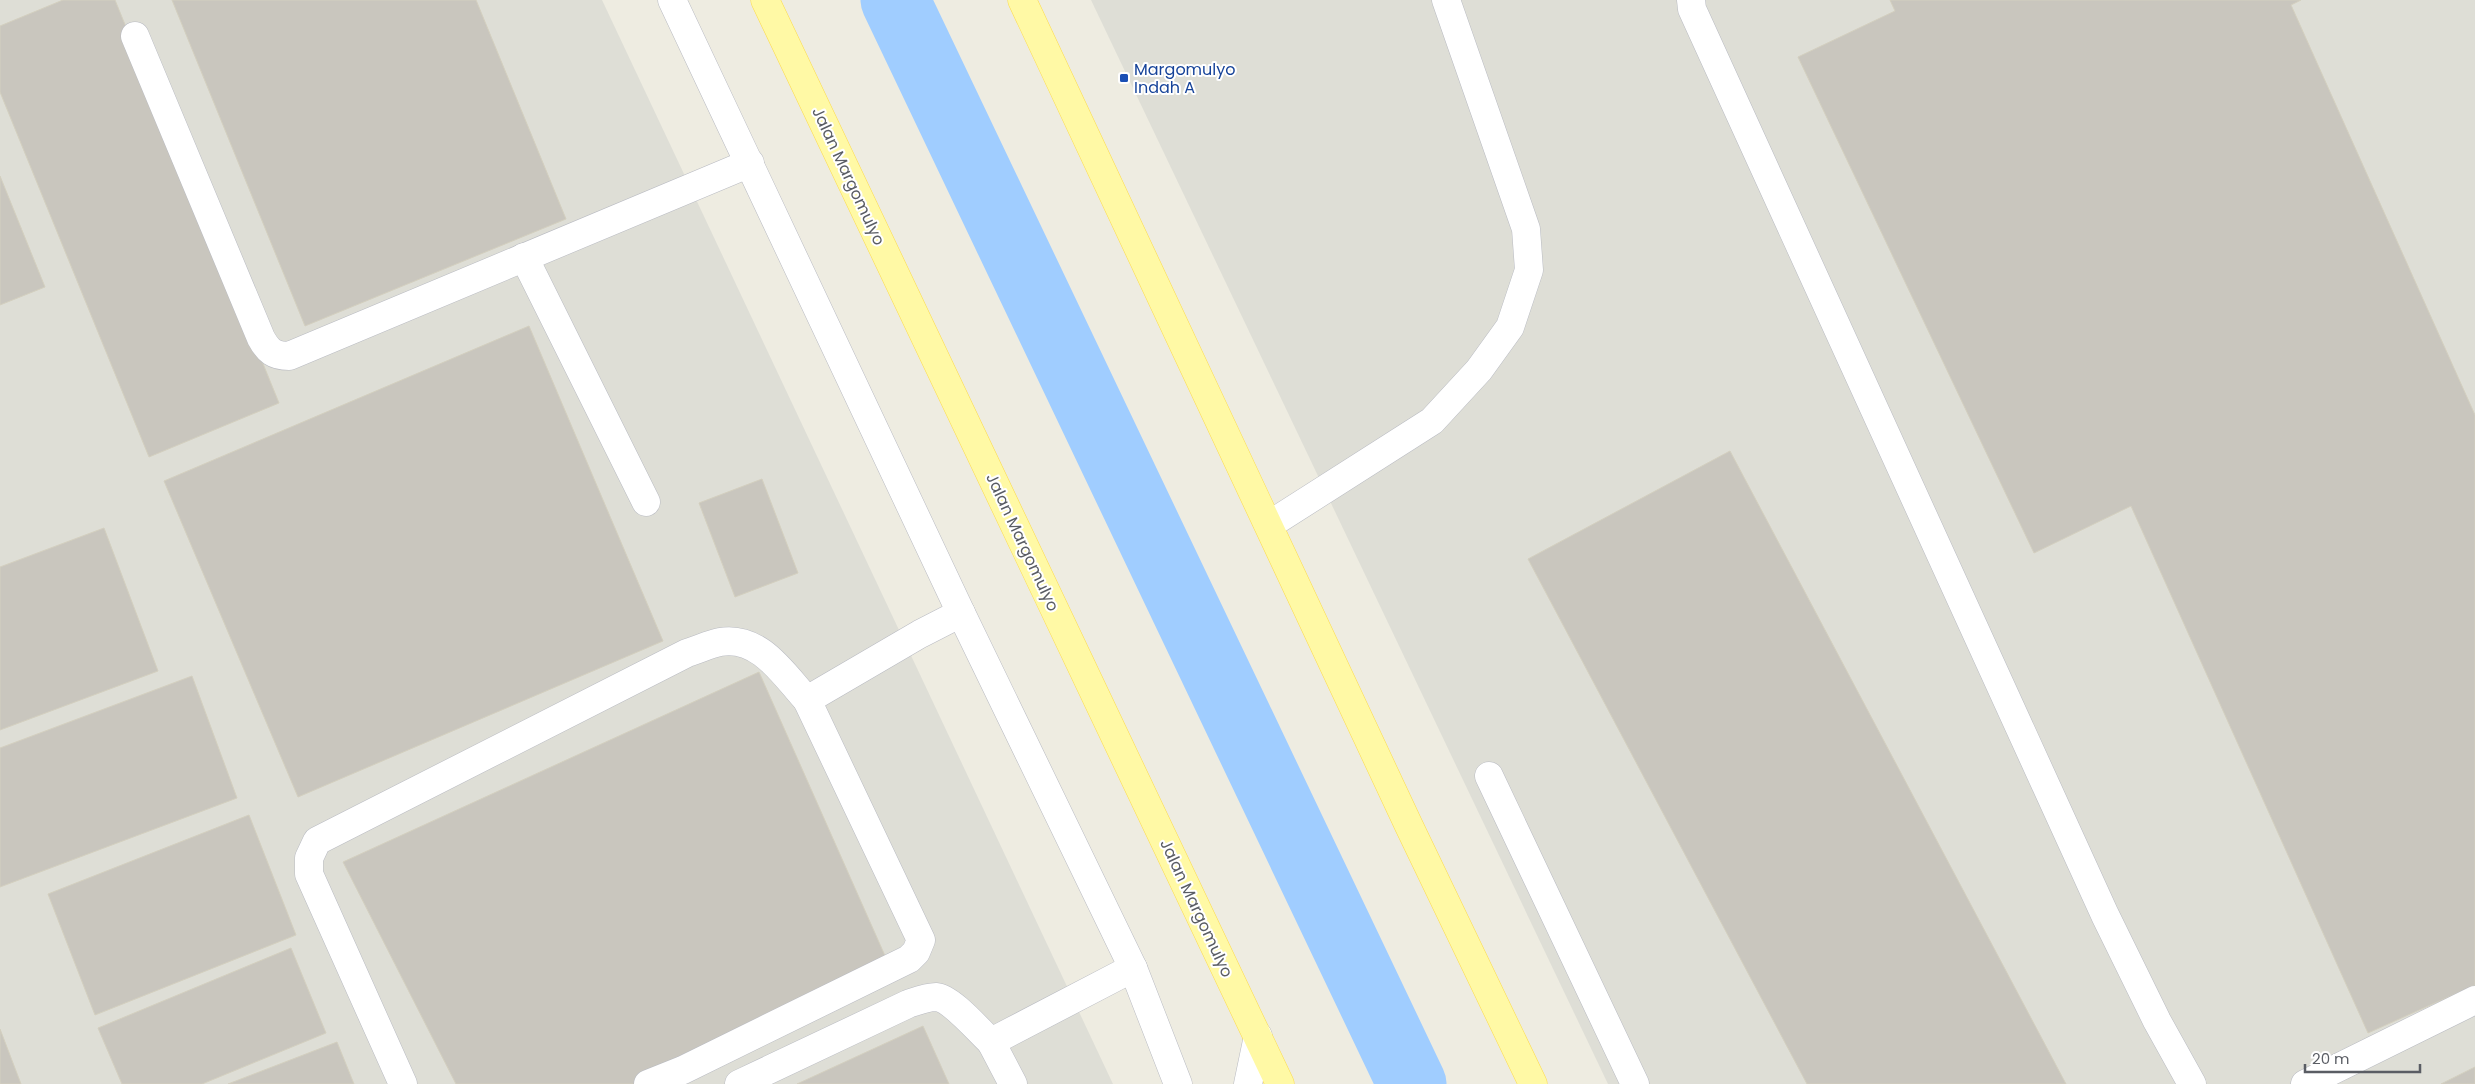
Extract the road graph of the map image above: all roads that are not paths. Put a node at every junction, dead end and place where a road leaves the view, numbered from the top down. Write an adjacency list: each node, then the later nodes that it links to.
1 (672, 0): 7 (lane)
2 (765, 0): 16 (main road, Jalan Margomulyo)
3 (1022, 0): 10 (main road)
4 (1446, 0): 10 (lane)
5 (1692, 0): 27 (lane)
6 (135, 36): 8 (lane)
7 (750, 163): 8 (lane); 11 (lane)
8 (524, 257): 9 (lane)
9 (646, 502)
10 (1269, 525): 25 (main road)
11 (961, 613): 12 (lane); 14 (lane)
12 (807, 700): 18 (lane); 19 (lane)
13 (1489, 776): 26 (lane)
14 (1133, 968): 17 (lane); 22 (lane)
15 (2475, 1000): 28 (lane)
16 (1258, 1036): 23 (lane); 24 (main road, Jalan Margomulyo)
17 (991, 1042): 20 (lane); 21 (lane)
18 (403, 1084)
19 (648, 1084)
20 (739, 1084)
21 (1013, 1084)
22 (1178, 1084)
23 (1248, 1084)
24 (1280, 1084)
25 (1533, 1084)
26 (1635, 1084)
27 (2192, 1084)
28 (2305, 1084)

